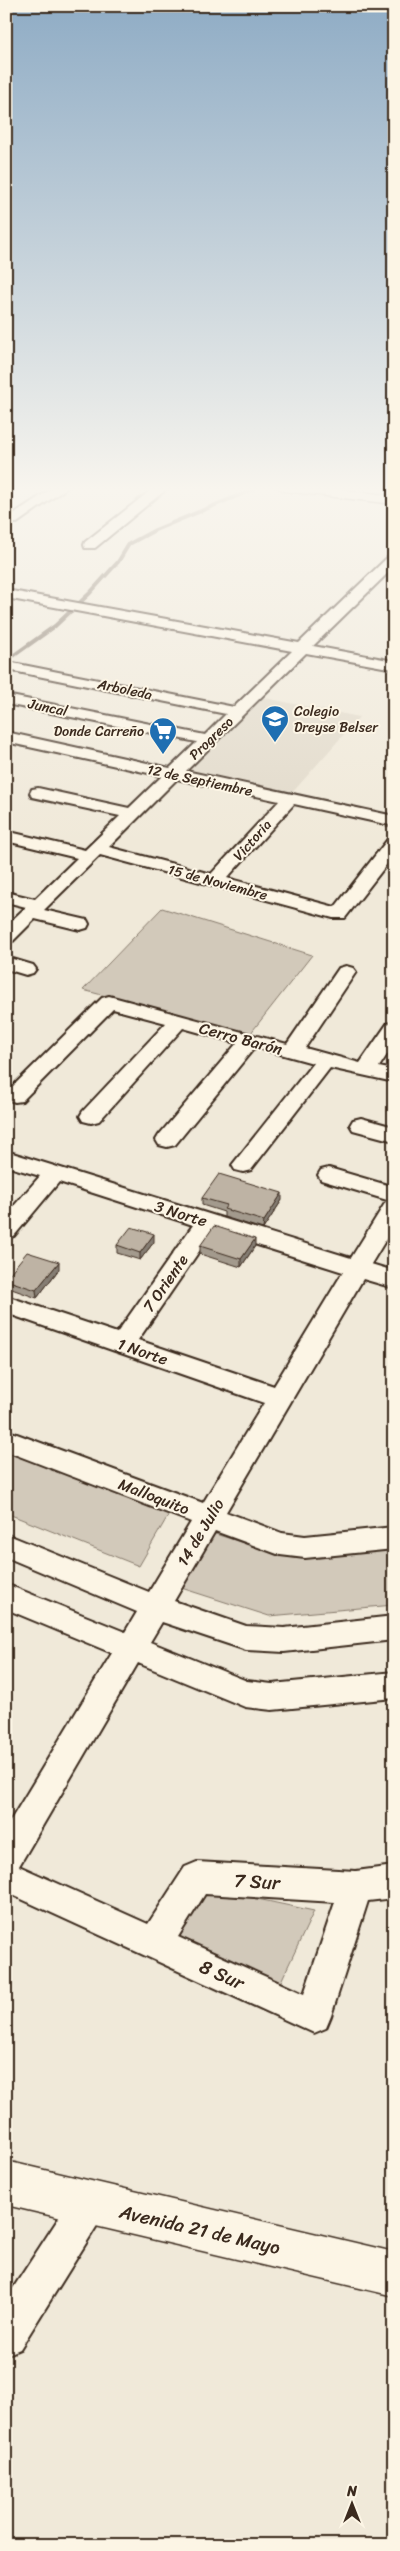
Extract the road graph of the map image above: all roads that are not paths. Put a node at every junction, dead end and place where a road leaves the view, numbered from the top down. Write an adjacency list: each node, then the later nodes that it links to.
1 (73, 606): 3 (street)
2 (346, 606): 3 (street, Progreso)
3 (304, 647): 4 (street); 7 (street, Progreso)
4 (394, 665)
5 (13, 666): 7 (street, Arboleda)
6 (6, 698): 9 (street, Juncal)
7 (237, 712): 9 (street, Progreso)
8 (6, 737): 10 (street, 12 de Septiembre)
9 (208, 740): 10 (street, Progreso)
10 (173, 774): 12 (street, 12 de Septiembre); 13 (street, Progreso)
11 (38, 793): 13 (street)
12 (290, 798): 14 (street, 12 de Septiembre); 18 (street, Victoria)
13 (133, 814): 17 (street, Progreso)
14 (394, 821)
15 (6, 836): 17 (street, 15 de Noviembre)
16 (394, 843): 18 (street, 15 de Noviembre)
17 (93, 853): 18 (street, 15 de Noviembre); 20 (street, Progreso)
18 (215, 881)
19 (6, 897): 20 (street)
20 (36, 909): 21 (street); 22 (street, Progreso)
21 (80, 924)
22 (6, 938)
23 (6, 963): 24 (street)
24 (26, 969)
25 (346, 972): 29 (street)
26 (179, 1021): 28 (street, Cerro Barón); 34 (street, Cerro Barón); 35 (street)
27 (394, 1028): 32 (street)
28 (250, 1040): 29 (street, Cerro Barón); 38 (street)
29 (292, 1052): 30 (street, Cerro Barón)
30 (326, 1061): 32 (street, Cerro Barón); 40 (street)
31 (394, 1068): 32 (street, Cerro Barón)
32 (370, 1070): 33 (street, Cerro Barón)
33 (394, 1076)
34 (16, 1096)
35 (91, 1116)
36 (361, 1125): 37 (street)
37 (394, 1134)
38 (167, 1140)
39 (6, 1158): 41 (street, 3 Norte)
40 (244, 1165)
41 (55, 1173): 45 (street, 3 Norte); 46 (street)
42 (329, 1175): 43 (street)
43 (394, 1196)
44 (394, 1206): 47 (street, 14 de Julio)
45 (208, 1221): 47 (street, 3 Norte); 50 (street, 7 Oriente)
46 (6, 1230)
47 (356, 1268): 48 (street, 3 Norte); 51 (street, 14 de Julio)
48 (394, 1280)
49 (6, 1304): 50 (street, 1 Norte)
50 (122, 1344): 51 (street, 1 Norte)
51 (279, 1398): 53 (street, 14 de Julio)
52 (6, 1440): 53 (street, Malloquito)
53 (209, 1517): 54 (street, Malloquito); 57 (street, 14 de Julio)
54 (394, 1538)
55 (6, 1545): 57 (street)
56 (6, 1596): 59 (street)
57 (156, 1607): 58 (street); 59 (street, 14 de Julio)
58 (394, 1628)
59 (131, 1648): 60 (street); 61 (street, 14 de Julio)
60 (394, 1685)
61 (6, 1858)
62 (6, 1876): 65 (street, 8 Sur)
63 (394, 1882): 64 (street, 7 Sur)
64 (356, 1887): 65 (street, 7 Sur); 65 (street, 8 Sur)
65 (155, 1944)
66 (6, 2183): 67 (main road, Avenida 21 de Mayo)
67 (90, 2203): 68 (main road, Avenida 21 de Mayo); 69 (street)
68 (394, 2274)
69 (6, 2335)

